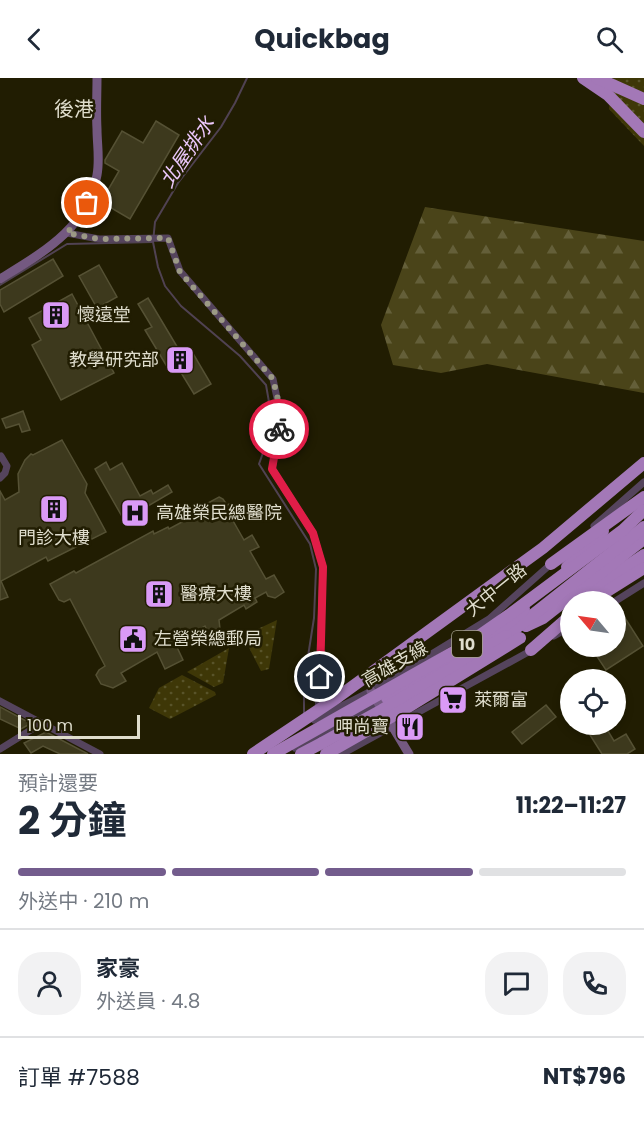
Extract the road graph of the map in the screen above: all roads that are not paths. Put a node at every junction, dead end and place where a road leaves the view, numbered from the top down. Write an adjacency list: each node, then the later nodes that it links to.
1 (97, 78): 6 (street)
2 (583, 78): 5 (highway)
3 (597, 78): 4 (highway)
4 (644, 99)
5 (644, 132)
6 (67, 233): 7 (street); 32 (street)
7 (0, 279)
8 (1, 456): 10 (street)
9 (644, 463): 38 (highway, bridge)
10 (0, 478)
11 (644, 483): 18 (street, 大中一路, bridge)
12 (644, 489): 30 (highway)
13 (644, 498): 18 (highway, bridge)
14 (644, 510): 40 (highway, 高雄支線 / 10, bridge)
15 (644, 527): 27 (highway, 高雄支線 / 10)
16 (644, 540): 27 (highway)
17 (644, 555): 21 (highway)
18 (551, 564): 29 (street, 大中一路)
19 (644, 568): 22 (highway)
20 (644, 583): 23 (street)
21 (591, 591)
22 (607, 591)
23 (626, 595)
24 (560, 612): 35 (highway, bridge)
25 (560, 624): 28 (highway)
26 (560, 633): 28 (street)
27 (506, 636): 35 (highway, 高雄支線 / 10, bridge)
28 (531, 650): 34 (street)
29 (371, 691): 30 (street); 32 (street, 大中一路)
30 (383, 700): 34 (street); 35 (street)
31 (0, 701): 33 (street)
32 (317, 718): 38 (street, 大中一路, bridge)
33 (42, 723): 36 (street); 39 (street)
34 (393, 727): 42 (street); 43 (street)
35 (320, 745): 37 (highway)
36 (0, 749)
37 (304, 751): 41 (street)
38 (254, 753)
39 (100, 754)
40 (273, 754)
41 (284, 754)
42 (342, 754)
43 (409, 754)

